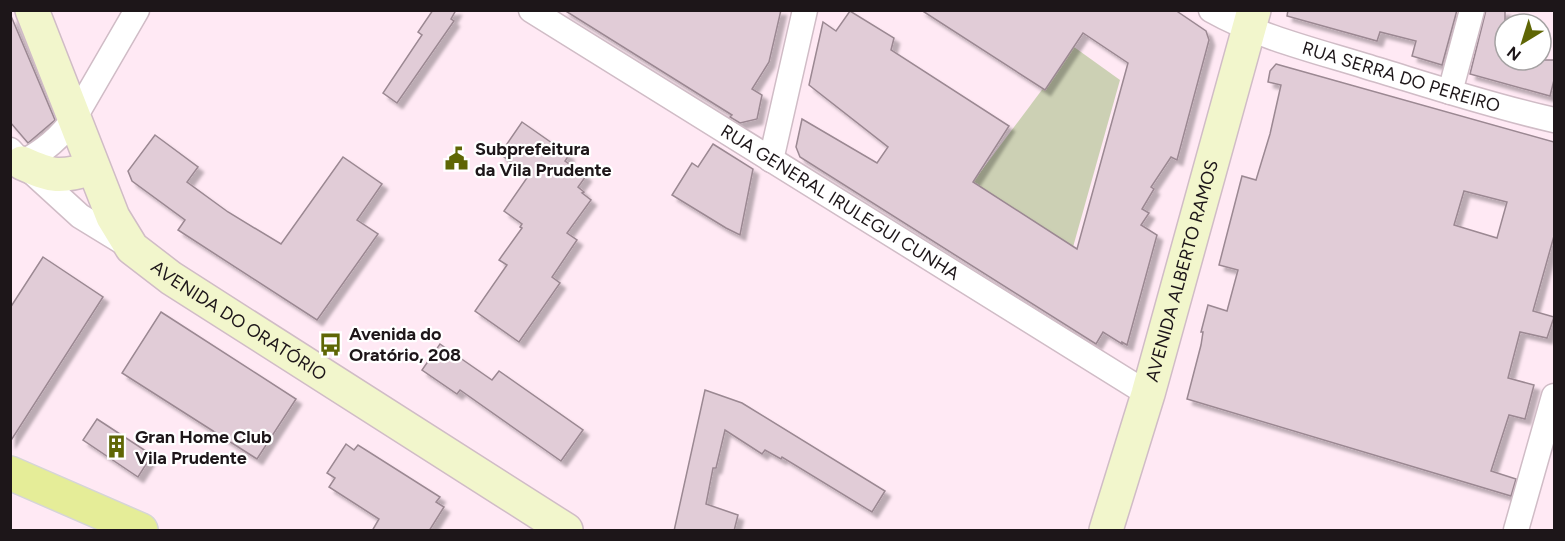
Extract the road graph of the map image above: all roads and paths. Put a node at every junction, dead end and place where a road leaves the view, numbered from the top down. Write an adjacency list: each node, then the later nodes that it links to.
1 (32, 10): 9 (main road, AVENIDA DO ORATÓRIO)
2 (137, 10): 9 (street)
3 (531, 10): 12 (street, RUA GENERAL IRULEGUI CUNHA)
4 (805, 10): 12 (street)
5 (1211, 10): 7 (street, RUA SERRA DO PEREIRO)
6 (1472, 10): 8 (street)
7 (1252, 20): 8 (street, RUA SERRA DO PEREIRO); 15 (main road, AVENIDA ALBERTO RAMOS)
8 (1450, 92): 10 (street, RUA SERRA DO PEREIRO)
9 (75, 117): 11 (street); 13 (main road, AVENIDA DO ORATÓRIO)
10 (1554, 120)
11 (16, 157): 13 (main road); 14 (street)
12 (771, 160): 15 (street, RUA GENERAL IRULEGUI CUNHA)
13 (93, 168): 14 (main road, AVENIDA DO ORATÓRIO)
14 (132, 248): 19 (main road, AVENIDA DO ORATÓRIO)
15 (1148, 394): 20 (main road, AVENIDA ALBERTO RAMOS)
16 (1554, 396): 21 (street)
17 (10, 473): 18 (main road)
18 (141, 531)
19 (566, 531)
20 (1106, 531)
21 (1516, 531)

